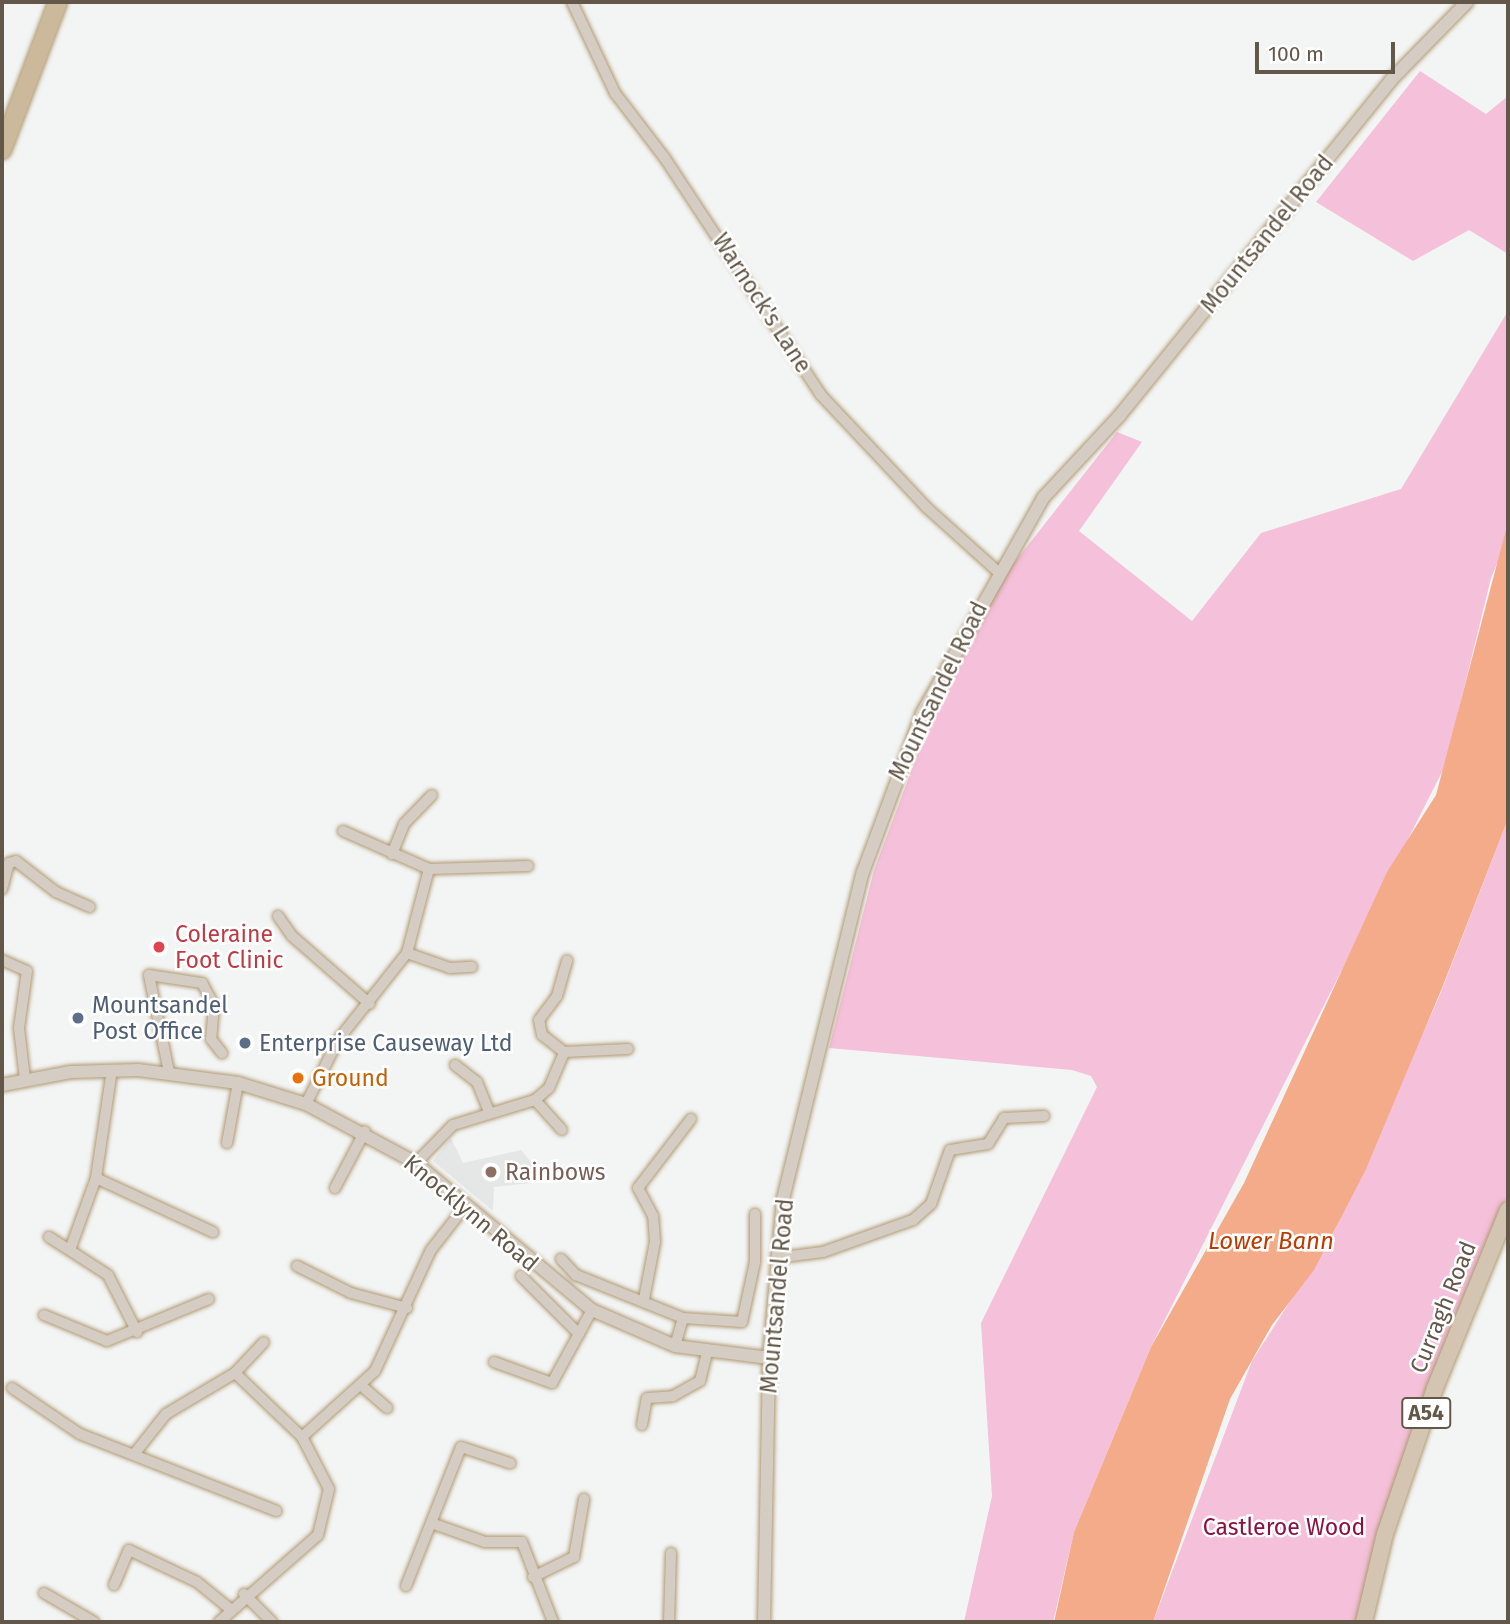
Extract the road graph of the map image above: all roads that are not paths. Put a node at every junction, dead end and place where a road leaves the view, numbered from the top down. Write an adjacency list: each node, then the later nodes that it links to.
1 (58, 2): 4 (highway)
2 (572, 2): 5 (street, Warnock's Lane)
3 (1467, 2): 5 (street, Mountsandel Road)
4 (2, 150)
5 (997, 571): 45 (street, Mountsandel Road)
6 (432, 795): 8 (street)
7 (343, 831): 8 (street)
8 (393, 854): 10 (street)
9 (528, 866): 10 (street)
10 (429, 869): 14 (street)
11 (2, 889): 12 (street)
12 (90, 907)
13 (278, 916): 18 (street)
14 (407, 953): 17 (street); 18 (street)
15 (2, 960): 25 (street)
16 (567, 960): 20 (street)
17 (472, 967)
18 (370, 1004): 29 (street)
19 (628, 1049): 20 (street)
20 (564, 1052): 28 (street)
21 (222, 1053): 24 (street)
22 (455, 1065): 30 (street)
23 (112, 1070): 24 (street, Knocklynn Road); 25 (street, Knocklynn Road); 37 (street)
24 (169, 1072): 26 (street, Knocklynn Road)
25 (25, 1079): 27 (street, Knocklynn Road)
26 (238, 1083): 29 (street, Knocklynn Road); 35 (street)
27 (2, 1085)
28 (535, 1100): 30 (street); 33 (street)
29 (306, 1104): 34 (street, Knocklynn Road)
30 (489, 1111): 36 (street)
31 (1044, 1116): 45 (street)
32 (691, 1119): 49 (street)
33 (562, 1130)
34 (365, 1131): 36 (street, Knocklynn Road); 38 (street)
35 (227, 1143)
36 (416, 1163): 39 (street, Knocklynn Road)
37 (96, 1178): 42 (street); 44 (street)
38 (335, 1188)
39 (467, 1204): 51 (street); 52 (street, Knocklynn Road)
40 (1508, 1210): 86 (main road, Curragh Road / A54)
41 (755, 1214): 54 (street)
42 (213, 1232)
43 (49, 1237): 44 (street)
44 (71, 1247): 55 (street)
45 (776, 1258): 60 (street, Mountsandel Road)
46 (561, 1259): 49 (street)
47 (297, 1266): 51 (street)
48 (521, 1276): 56 (street)
49 (644, 1298): 54 (street)
50 (209, 1299): 55 (street)
51 (407, 1308): 63 (street)
52 (592, 1310): 56 (street); 58 (street, Knocklynn Road)
53 (44, 1315): 55 (street)
54 (683, 1318): 58 (street)
55 (137, 1332)
56 (579, 1334): 61 (street)
57 (264, 1342): 62 (street)
58 (675, 1346): 59 (street, Knocklynn Road)
59 (707, 1353): 60 (street, Knocklynn Road); 66 (street)
60 (769, 1358): 85 (street, Mountsandel Road)
61 (494, 1362)
62 (235, 1373): 67 (street); 68 (street)
63 (363, 1387): 65 (street); 67 (street)
64 (12, 1388): 68 (street)
65 (387, 1408)
66 (642, 1425)
67 (302, 1437): 78 (street)
68 (135, 1453): 71 (street)
69 (510, 1463): 72 (street)
70 (584, 1499): 74 (street)
71 (276, 1511)
72 (434, 1524): 74 (street); 76 (street)
73 (671, 1553): 84 (street)
74 (533, 1577): 81 (street)
75 (114, 1585): 79 (street)
76 (406, 1586)
77 (44, 1593): 80 (street)
78 (244, 1594): 79 (street); 83 (street)
79 (230, 1609): 82 (street)
80 (86, 1621)
81 (549, 1621)
82 (219, 1622)
83 (272, 1622)
84 (669, 1622)
85 (764, 1622)
86 (1364, 1622)

